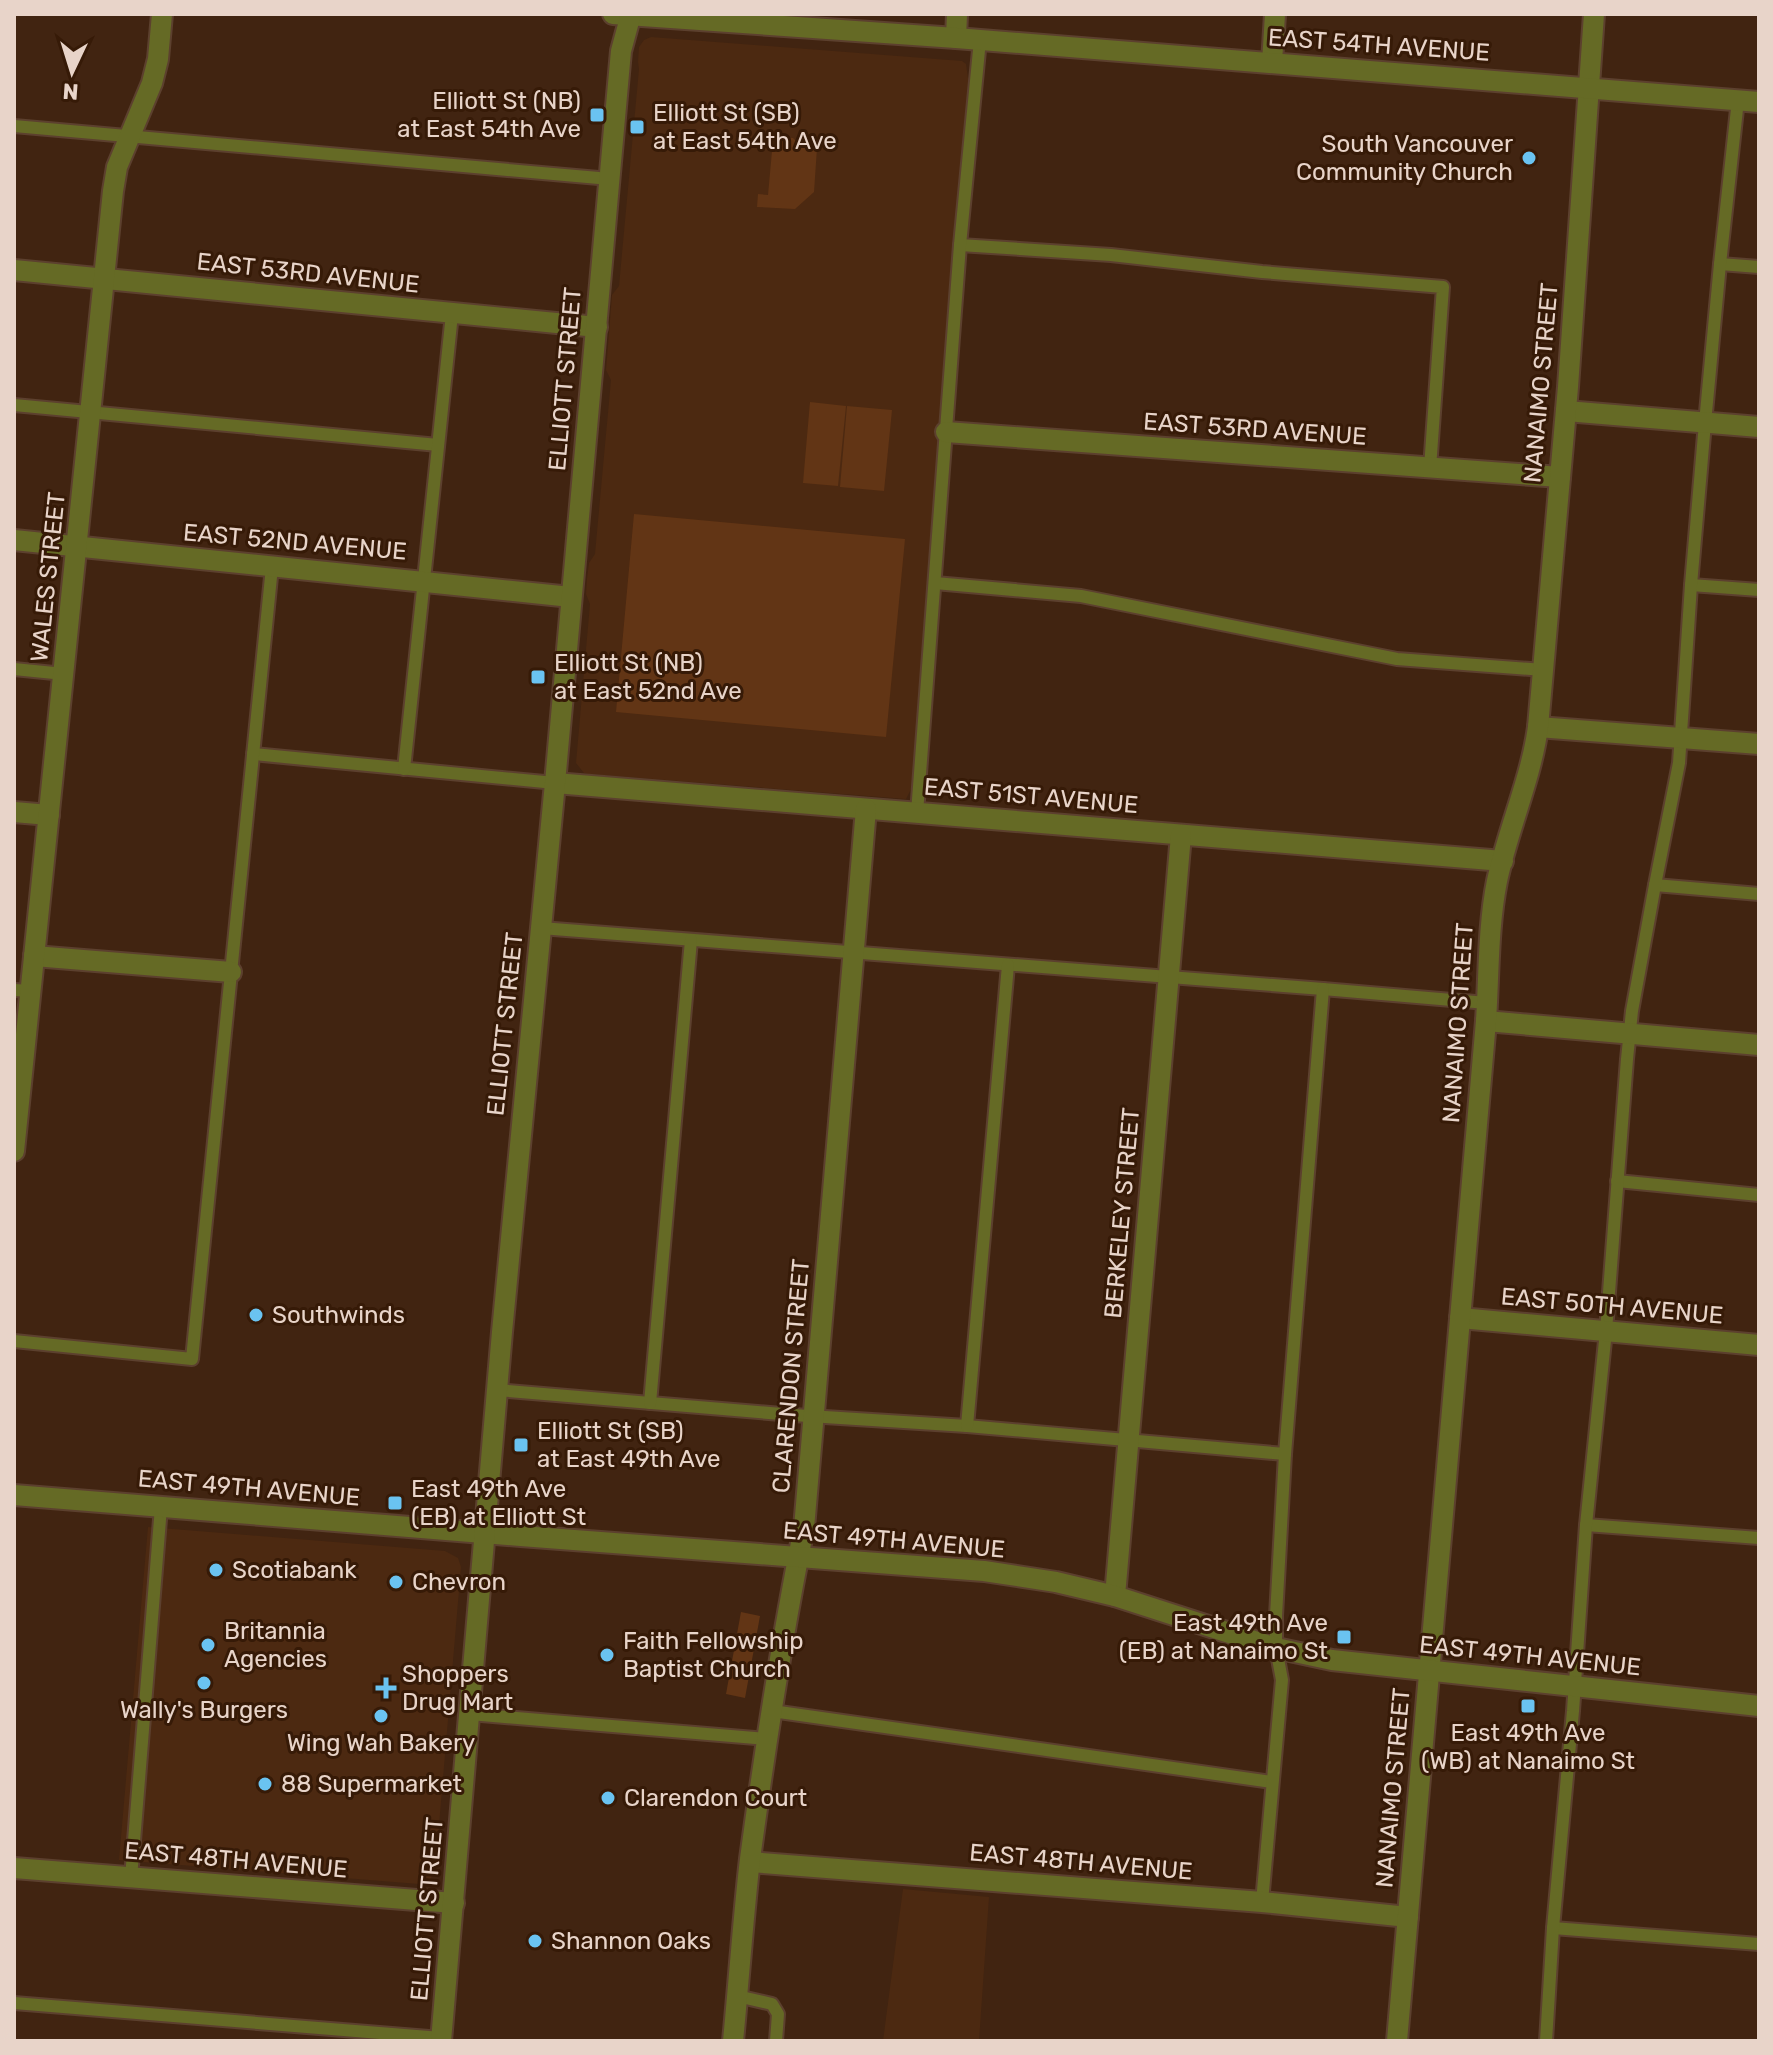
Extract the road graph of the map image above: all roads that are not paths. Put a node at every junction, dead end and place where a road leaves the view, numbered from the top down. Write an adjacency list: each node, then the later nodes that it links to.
1 (162, 14): 12 (street, WALES STREET)
2 (625, 14): 6 (street, EAST 54TH AVENUE); 13 (street, ELLIOTT STREET)
3 (957, 14): 6 (street)
4 (1275, 14): 8 (street)
5 (1594, 14): 9 (street, NANAIMO STREET)
6 (956, 38): 7 (street, EAST 54TH AVENUE)
7 (980, 40): 8 (street, EAST 54TH AVENUE); 14 (lane)
8 (1272, 63): 9 (street, EAST 54TH AVENUE)
9 (1589, 87): 10 (street, EAST 54TH AVENUE); 22 (street, NANAIMO STREET)
10 (1749, 101): 15 (lane)
11 (14, 126): 12 (lane)
12 (131, 136): 13 (lane); 18 (street, WALES STREET)
13 (610, 179): 20 (street, ELLIOTT STREET)
14 (960, 245): 26 (lane); 28 (lane)
15 (1720, 264): 16 (lane); 24 (lane)
16 (1759, 267)
17 (14, 270): 18 (street, EAST 53RD AVENUE)
18 (104, 278): 19 (street, EAST 53RD AVENUE); 23 (street, WALES STREET)
19 (452, 314): 20 (street, EAST 53RD AVENUE); 27 (lane)
20 (597, 327): 37 (street, ELLIOTT STREET)
21 (14, 405): 23 (lane)
22 (1566, 411): 24 (street); 29 (street, NANAIMO STREET)
23 (91, 413): 27 (lane); 31 (street, WALES STREET)
24 (1705, 423): 25 (street); 35 (lane)
25 (1759, 427)
26 (946, 432): 28 (street, EAST 53RD AVENUE); 34 (lane)
27 (438, 445): 33 (lane)
28 (1430, 468): 29 (street, EAST 53RD AVENUE)
29 (1560, 477): 39 (street, NANAIMO STREET)
30 (14, 540): 31 (street, EAST 52ND AVENUE)
31 (77, 547): 32 (street, EAST 52ND AVENUE); 40 (street, WALES STREET)
32 (272, 567): 33 (street, EAST 52ND AVENUE); 44 (lane)
33 (424, 581): 37 (street, EAST 52ND AVENUE); 45 (lane)
34 (935, 583): 39 (lane); 49 (lane)
35 (1691, 585): 36 (lane); 42 (lane)
36 (1759, 590)
37 (571, 597): 46 (street, ELLIOTT STREET)
38 (14, 669): 40 (lane)
39 (1544, 670): 41 (street, NANAIMO STREET)
40 (64, 674): 50 (street, WALES STREET)
41 (1538, 727): 42 (street); 52 (street, NANAIMO STREET)
42 (1682, 738): 43 (street); 53 (lane)
43 (1759, 744)
44 (253, 754): 45 (lane); 60 (lane)
45 (404, 769): 46 (lane)
46 (555, 783): 47 (street, EAST 51ST AVENUE); 55 (street, ELLIOTT STREET)
47 (866, 809): 49 (street, EAST 51ST AVENUE); 57 (street, CLARENDON STREET)
48 (14, 812): 50 (street)
49 (917, 813): 51 (street, EAST 51ST AVENUE)
50 (49, 815): 58 (street, WALES STREET)
51 (1181, 835): 52 (street, EAST 51ST AVENUE); 61 (street, BERKELEY STREET)
52 (1503, 861): 64 (street, NANAIMO STREET)
53 (1655, 885): 54 (lane); 65 (lane)
54 (1759, 894)
55 (541, 928): 56 (lane); 74 (street, ELLIOTT STREET)
56 (691, 940): 57 (lane); 75 (lane)
57 (854, 953): 59 (lane); 76 (street, CLARENDON STREET)
58 (34, 956): 60 (street); 63 (street, WALES STREET)
59 (1008, 965): 61 (lane); 77 (lane)
60 (231, 972): 72 (lane)
61 (1169, 977): 62 (lane); 78 (street, BERKELEY STREET)
62 (1323, 989): 64 (lane); 79 (lane)
63 (22, 990): 67 (street, WALES STREET)
64 (1486, 1012): 65 (street); 70 (street, NANAIMO STREET)
65 (1630, 1034): 66 (street); 68 (lane)
66 (1759, 1045)
67 (14, 1151)
68 (1617, 1181): 69 (lane); 71 (lane)
69 (1759, 1195)
70 (1460, 1318): 71 (street, EAST 50TH AVENUE); 88 (street, NANAIMO STREET)
71 (1606, 1331): 73 (street, EAST 50TH AVENUE); 82 (lane)
72 (14, 1341)
73 (1759, 1345)
74 (497, 1390): 75 (lane); 83 (street, ELLIOTT STREET)
75 (650, 1403): 76 (lane)
76 (813, 1416): 77 (lane); 85 (street, CLARENDON STREET)
77 (967, 1426): 78 (lane)
78 (1129, 1440): 79 (lane); 86 (street, BERKELEY STREET)
79 (1285, 1454): 87 (lane)
80 (14, 1495): 81 (street, EAST 49TH AVENUE)
81 (161, 1507): 83 (street, EAST 49TH AVENUE); 97 (lane)
82 (1586, 1525): 84 (lane); 89 (lane)
83 (485, 1534): 85 (street, EAST 49TH AVENUE); 92 (street, ELLIOTT STREET)
84 (1759, 1538)
85 (798, 1558): 86 (street, EAST 49TH AVENUE); 91 (street, CLARENDON STREET)
86 (1115, 1596): 87 (street, EAST 49TH AVENUE)
87 (1276, 1648): 88 (street, EAST 49TH AVENUE); 94 (lane)
88 (1429, 1672): 89 (street, EAST 49TH AVENUE); 100 (street, NANAIMO STREET)
89 (1575, 1688): 90 (street, EAST 49TH AVENUE); 101 (lane)
90 (1759, 1706)
91 (772, 1711): 93 (street, CLARENDON STREET); 94 (lane)
92 (470, 1714): 93 (lane); 99 (street, ELLIOTT STREET)
93 (767, 1739): 95 (street, CLARENDON STREET)
94 (1272, 1782): 98 (lane)
95 (750, 1862): 98 (street, EAST 48TH AVENUE); 103 (street, CLARENDON STREET)
96 (14, 1868): 97 (street, EAST 48TH AVENUE)
97 (131, 1878): 99 (street, EAST 48TH AVENUE)
98 (1262, 1902): 100 (street, EAST 48TH AVENUE)
99 (454, 1903): 105 (street, ELLIOTT STREET)
100 (1408, 1917): 108 (street, NANAIMO STREET)
101 (1553, 1928): 102 (lane); 109 (lane)
102 (1759, 1944)
103 (737, 1996): 106 (street, CLARENDON STREET); 107 (lane)
104 (14, 2003): 105 (lane)
105 (441, 2040)
106 (733, 2041)
107 (776, 2041)
108 (1397, 2041)
109 (1546, 2041)

